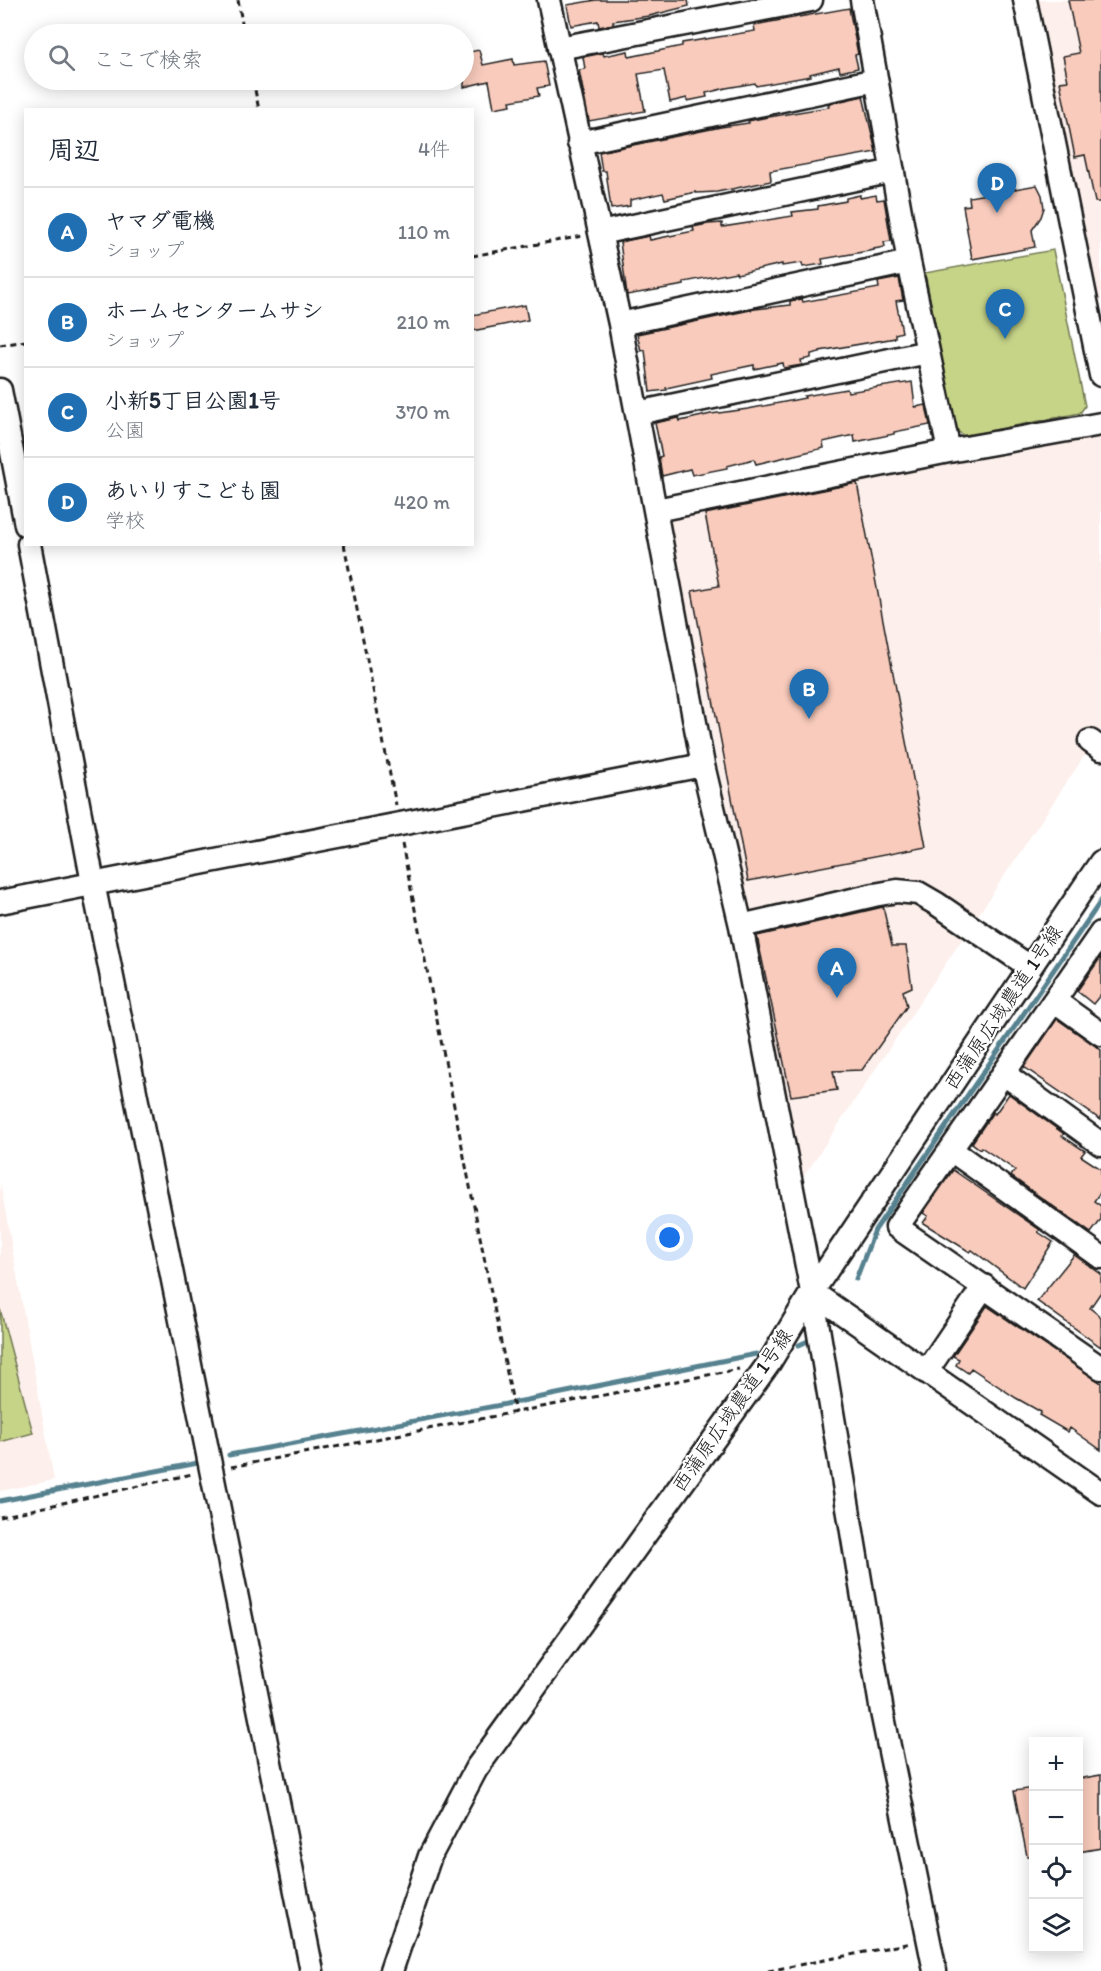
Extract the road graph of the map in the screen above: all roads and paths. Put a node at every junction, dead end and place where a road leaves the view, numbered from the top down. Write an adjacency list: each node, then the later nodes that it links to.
1 (238, 0): 6 (path)
2 (549, 0): 7 (street)
3 (811, 0): 7 (street)
4 (862, 0): 8 (street)
5 (1025, 0): 20 (street)
6 (242, 24)
7 (560, 48): 11 (street)
8 (876, 80): 11 (street); 12 (street)
9 (255, 90): 10 (path)
10 (259, 108)
11 (579, 143): 13 (street)
12 (893, 171): 13 (street); 15 (street)
13 (600, 233): 14 (path); 16 (street)
14 (474, 256)
15 (909, 262): 16 (street); 19 (street)
16 (620, 324): 22 (street)
17 (24, 341): 18 (path)
18 (0, 345)
19 (928, 352): 22 (street); 24 (street)
20 (1101, 375)
21 (0, 390): 26 (street)
22 (637, 413): 25 (street)
23 (1101, 424): 24 (street)
24 (949, 451): 25 (street)
25 (656, 510): 29 (street)
26 (24, 515)
27 (29, 546): 32 (street)
28 (344, 546): 30 (path)
29 (703, 765): 30 (street); 34 (street)
30 (398, 824): 32 (street); 48 (path)
31 (1101, 862): 36 (street, 西蒲原広域農道 1号線)
32 (93, 883): 33 (street); 49 (street)
33 (0, 902)
34 (741, 926): 36 (street); 44 (street)
35 (1101, 933): 37 (street)
36 (1030, 967): 44 (street, 西蒲原広域農道 1号線)
37 (1055, 1001): 38 (street); 39 (street)
38 (1101, 1034)
39 (1004, 1074): 40 (street); 41 (street)
40 (1101, 1144)
41 (951, 1150): 42 (street); 43 (street)
42 (1101, 1257)
43 (984, 1286): 46 (street); 47 (street)
44 (812, 1292): 45 (street, 西蒲原広域農道 1号線); 47 (street); 52 (street)
45 (769, 1363): 48 (path); 54 (street, 西蒲原広域農道 1号線)
46 (1101, 1368)
47 (926, 1372): 50 (street)
48 (515, 1413): 49 (path)
49 (211, 1472): 51 (path); 53 (street)
50 (1101, 1494)
51 (0, 1517)
52 (928, 1939): 55 (path); 56 (street)
53 (312, 1971)
54 (391, 1971)
55 (768, 1971)
56 (934, 1971)

